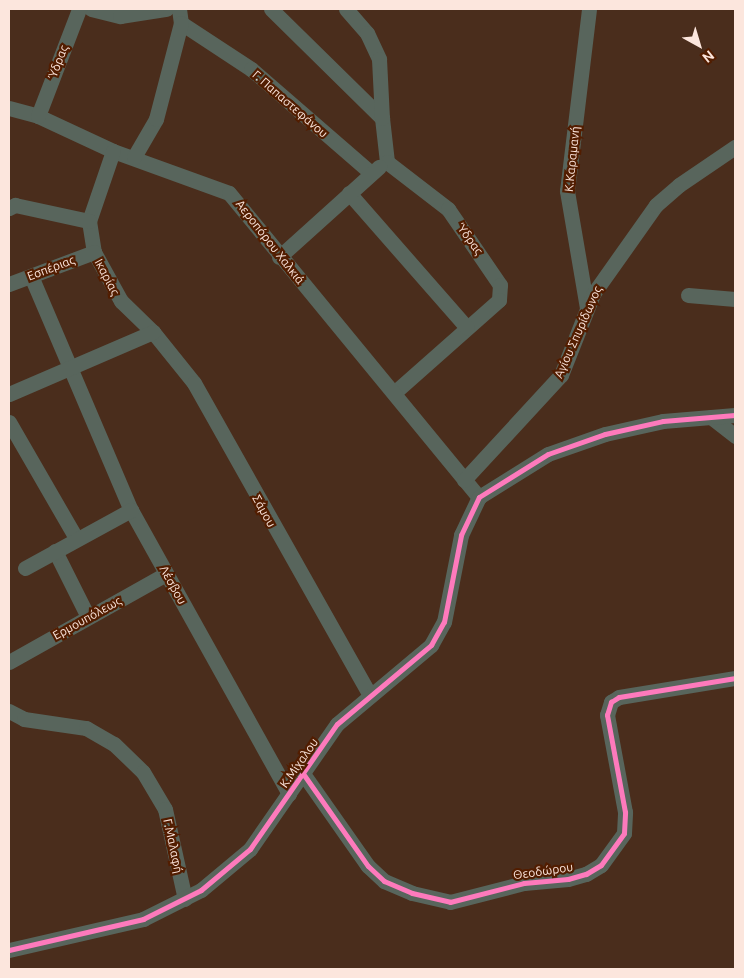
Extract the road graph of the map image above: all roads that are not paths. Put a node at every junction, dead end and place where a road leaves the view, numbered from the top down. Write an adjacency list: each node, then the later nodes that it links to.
1 (79, 9): 9 (street, Ύδρας)
2 (91, 9): 3 (street)
3 (166, 9)
4 (271, 9): 10 (street)
5 (346, 9): 10 (street)
6 (589, 9): 25 (street, Κ.Καραμανή)
7 (180, 16): 13 (street, Γ. Παπαστεφάνου); 15 (street, Γ. Παπαστεφάνου)
8 (9, 108): 9 (street, Αεροπόρου Χαλκιά)
9 (38, 116): 11 (street, Αεροπόρου Χαλκιά)
10 (382, 118): 14 (street)
11 (113, 152): 13 (street, Αεροπόρου Χαλκιά); 18 (street, Ικαρίας)
12 (732, 156): 25 (street, Αγίου Σπυρίδωνος)
13 (134, 157): 20 (street, Αεροπόρου Χαλκιά)
14 (387, 162): 15 (street); 26 (street, Ύδρας)
15 (371, 173): 16 (street)
16 (349, 193): 20 (street); 26 (street)
17 (9, 208): 18 (street)
18 (89, 221): 19 (street, Ικαρίας)
19 (94, 252): 21 (street, Εσπέριας); 27 (street, Ικαρίας)
20 (279, 257): 29 (street, Αεροπόρου Χαλκιά)
21 (31, 276): 22 (street, Εσπέριας); 28 (street)
22 (9, 284)
23 (688, 295): 24 (street)
24 (735, 299)
25 (587, 308): 35 (street, Αγίου Σπυρίδωνος)
26 (467, 328): 29 (street, Ύδρας)
27 (153, 332): 28 (street); 45 (street, Σάμου)
28 (71, 369): 30 (street); 37 (street, Λέσβου)
29 (395, 392): 35 (street, Αεροπόρου Χαλκιά)
30 (9, 394)
31 (735, 415): 32 (street)
32 (711, 417): 34 (street); 36 (street)
33 (9, 422): 38 (street)
34 (735, 436)
35 (464, 480): 36 (street, Αεροπόρου Χαλκιά)
36 (479, 497): 45 (street, Κ.Μίχαλου)
37 (132, 510): 38 (street); 41 (street, Λέσβου)
38 (76, 538): 39 (street)
39 (55, 552): 40 (street); 42 (street)
40 (25, 568)
41 (166, 574): 42 (street, Ερμουπόλεως); 48 (street, Λέσβου)
42 (88, 617): 43 (street, Ερμουπόλεως)
43 (9, 662)
44 (735, 678): 47 (street, Θεοδώρου)
45 (369, 694): 47 (street, Κ.Μίχαλου)
46 (9, 711): 49 (street, Γ.Μαλαφή)
47 (304, 775): 48 (street, Κ.Μίχαλου)
48 (289, 794): 49 (street, Κ.Μίχαλου)
49 (185, 899): 50 (street, Κ.Μίχαλου)
50 (9, 950)

